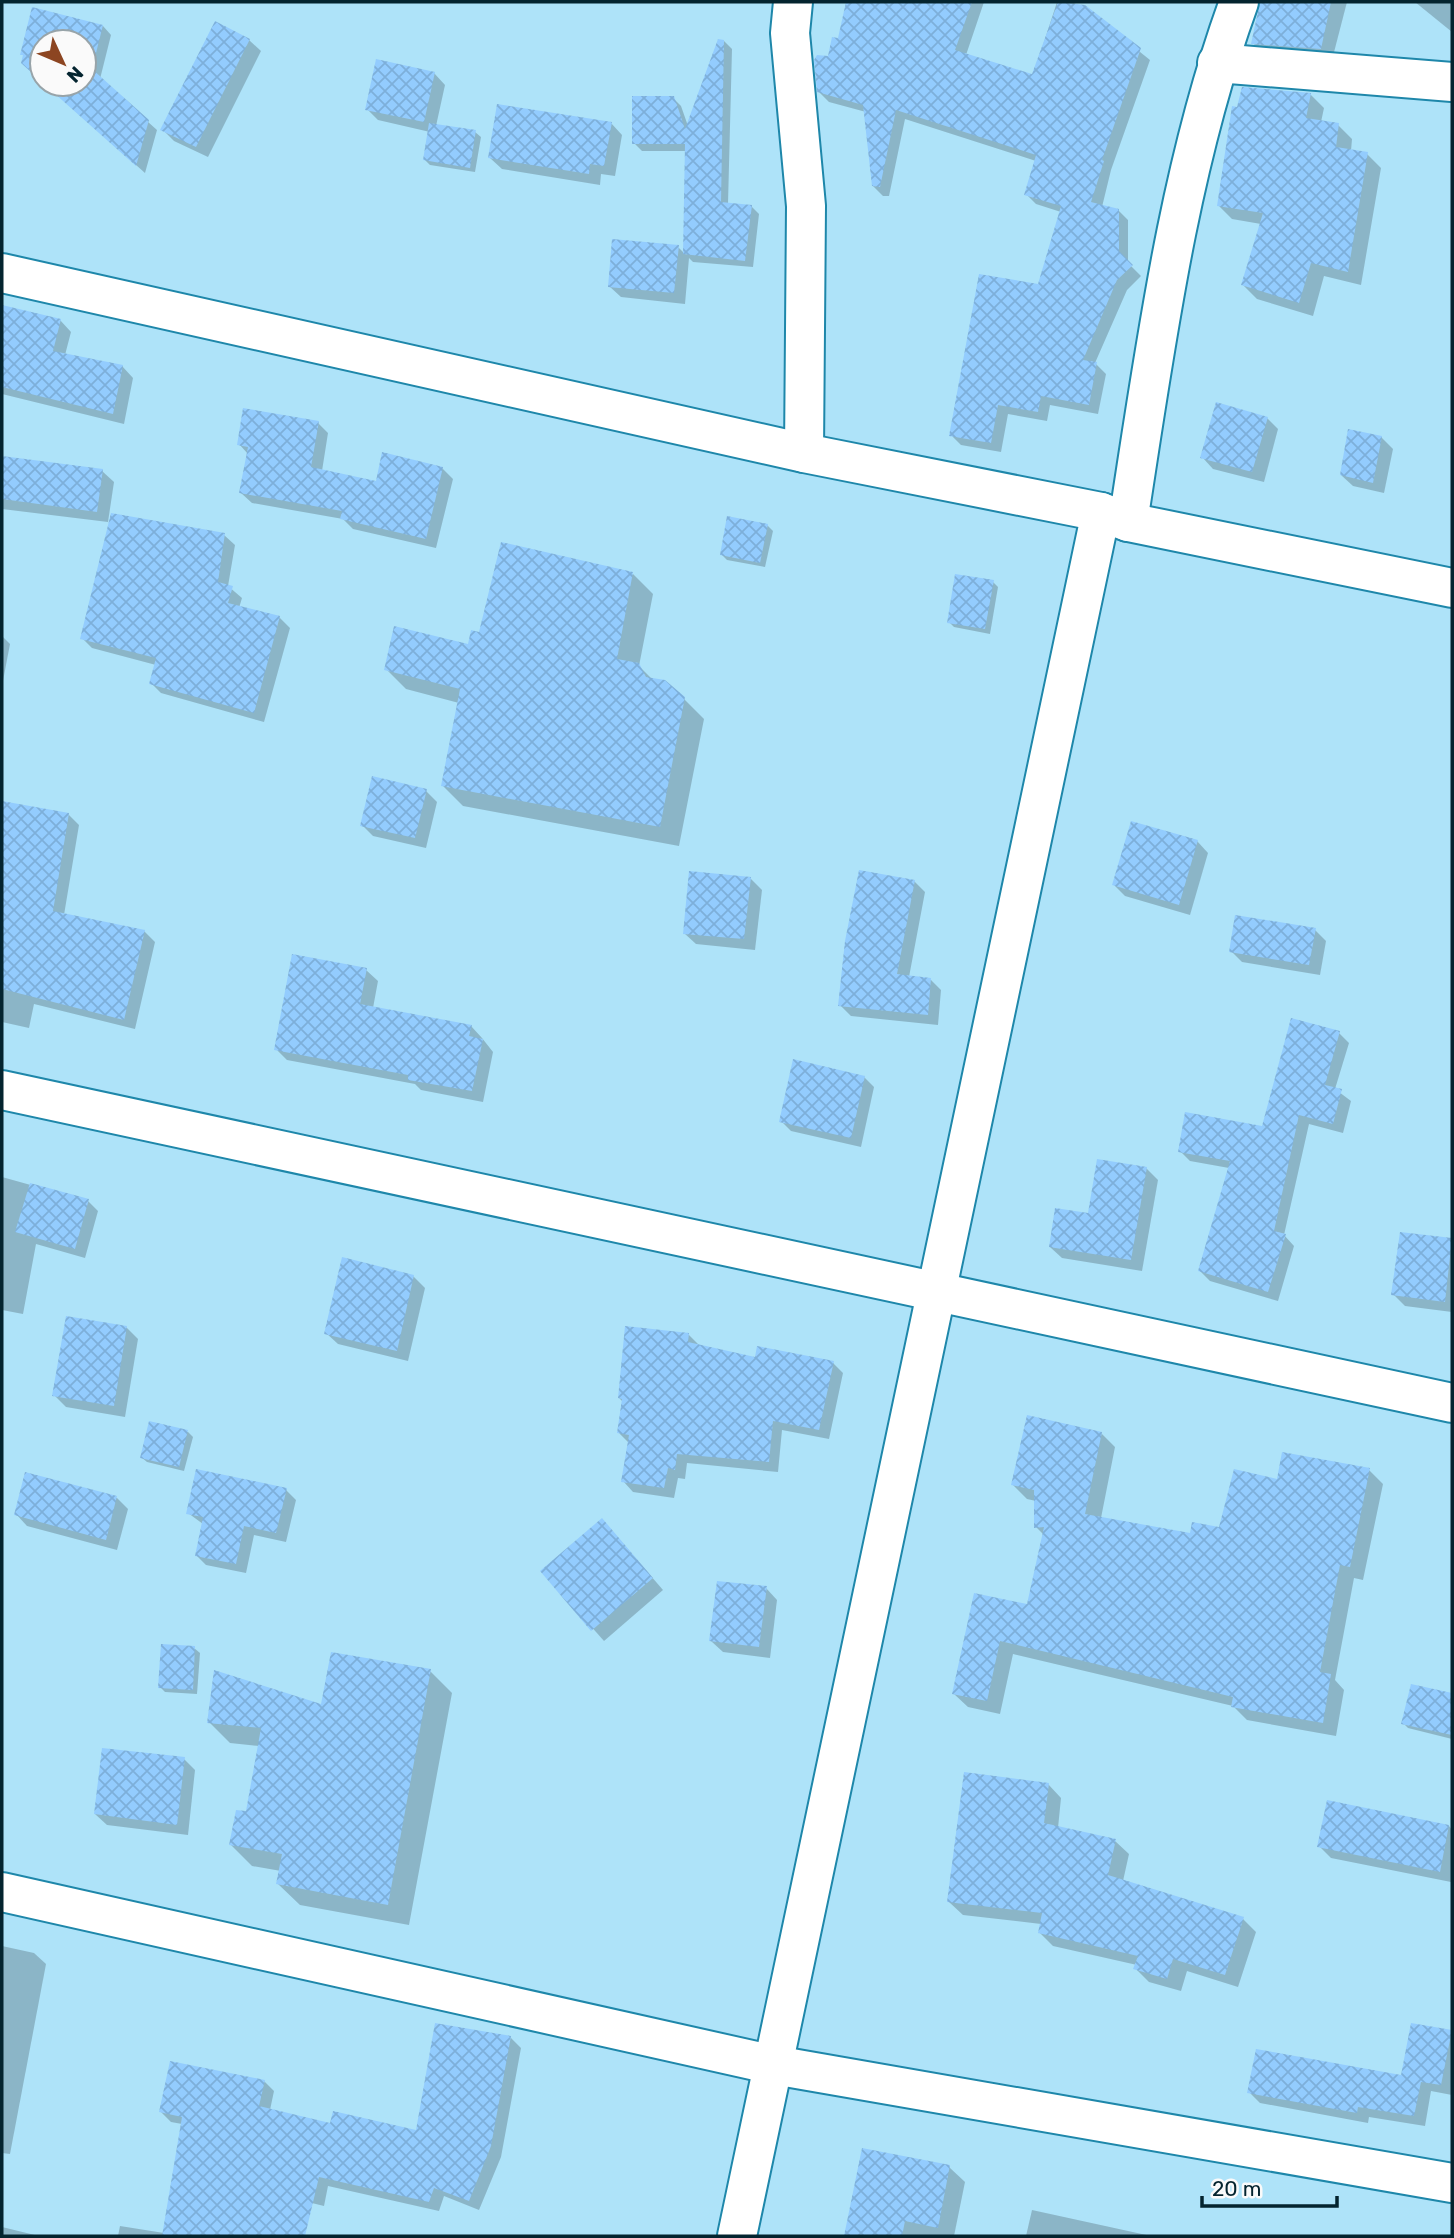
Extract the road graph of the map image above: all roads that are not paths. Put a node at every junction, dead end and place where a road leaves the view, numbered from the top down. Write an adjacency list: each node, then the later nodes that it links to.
1 (793, 2): 6 (street)
2 (1239, 2): 3 (street)
3 (1217, 63): 4 (street); 7 (street)
4 (1452, 82)
5 (2, 273): 6 (street)
6 (804, 453): 7 (street)
7 (1115, 517): 8 (street); 10 (street)
8 (1452, 588)
9 (2, 1090): 10 (street)
10 (936, 1291): 11 (street); 13 (street)
11 (1452, 1403)
12 (2, 1892): 13 (street)
13 (774, 2065): 14 (street); 15 (street)
14 (1452, 2183)
15 (737, 2236)

